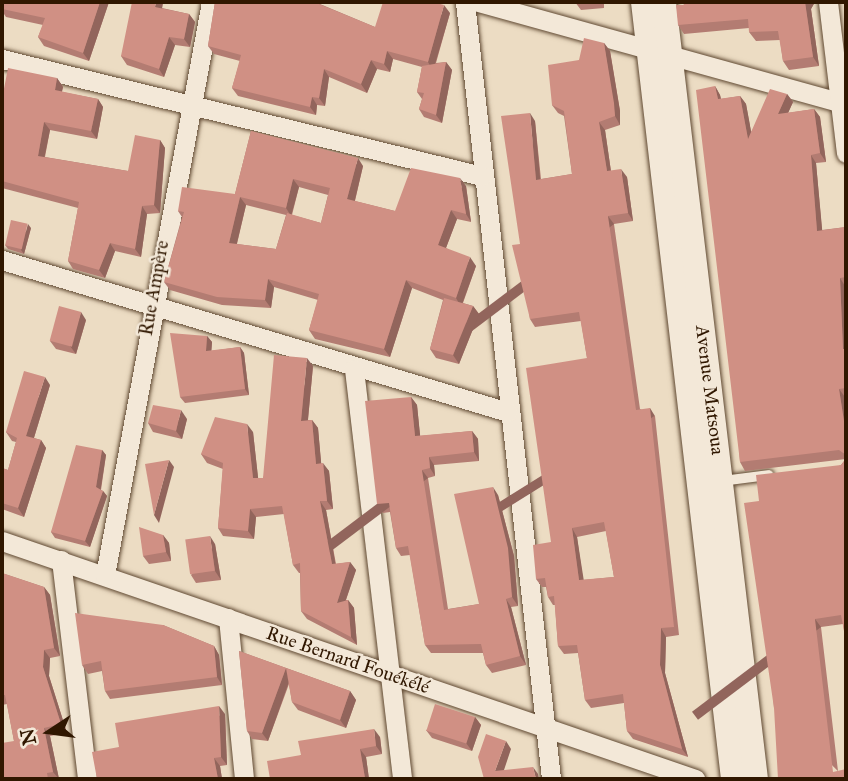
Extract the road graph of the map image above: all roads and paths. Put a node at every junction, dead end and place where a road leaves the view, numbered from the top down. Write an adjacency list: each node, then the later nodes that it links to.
1 (211, 2): 9 (street, Rue Ampère)
2 (465, 2): 12 (street)
3 (478, 2): 7 (street)
4 (643, 2): 7 (street, Avenue Matsoua)
5 (664, 2): 7 (street, Avenue Matsoua)
6 (828, 2): 10 (street)
7 (658, 56): 10 (street); 18 (street, Avenue Matsoua); 30 (street, Avenue Matsoua)
8 (2, 59): 9 (street)
9 (190, 101): 12 (street); 14 (street, Rue Ampère)
10 (843, 103): 11 (street)
11 (846, 153)
12 (482, 176): 16 (street)
13 (2, 260): 14 (street)
14 (150, 306): 15 (street); 21 (street, Rue Ampère)
15 (354, 369): 16 (street); 23 (street)
16 (508, 412): 24 (street)
17 (777, 474): 18 (lane)
18 (722, 481): 31 (street, Avenue Matsoua)
19 (2, 541): 20 (street, Rue Bernard Fouékélé)
20 (61, 560): 21 (street, Rue Bernard Fouékélé); 25 (street)
21 (105, 575): 22 (street, Rue Bernard Fouékélé)
22 (228, 618): 23 (street, Rue Bernard Fouékélé); 26 (street)
23 (393, 676): 24 (street, Rue Bernard Fouékélé); 27 (street)
24 (544, 727): 28 (street); 29 (street, Rue Bernard Fouékélé)
25 (87, 779)
26 (244, 779)
27 (402, 779)
28 (551, 779)
29 (695, 779)
30 (733, 779)
31 (756, 779)

